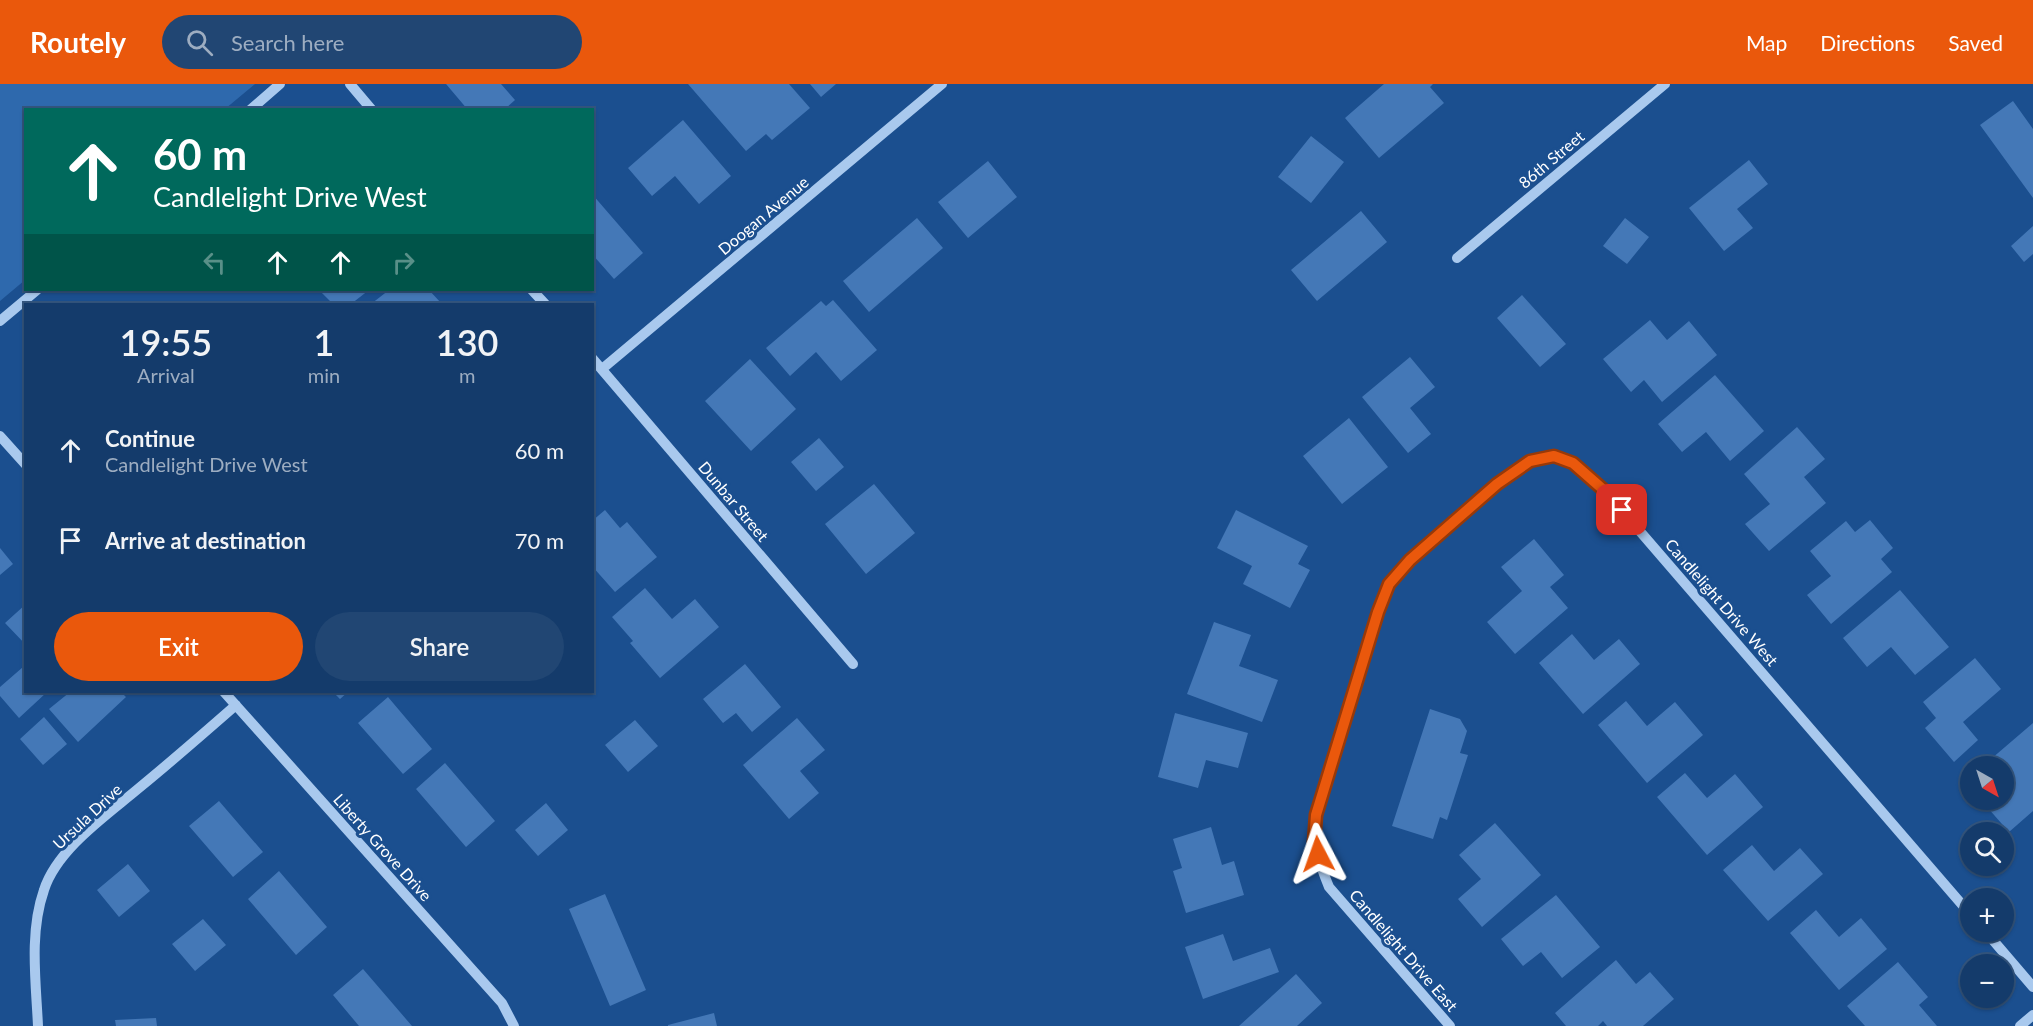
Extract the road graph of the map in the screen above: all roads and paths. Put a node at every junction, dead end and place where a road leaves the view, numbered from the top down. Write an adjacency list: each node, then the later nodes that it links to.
1 (280, 84): 5 (street)
2 (350, 84): 6 (street)
3 (942, 84): 13 (street, Doogan Avenue)
4 (1665, 84): 7 (street, 86th Street)
5 (252, 108)
6 (370, 108)
7 (1456, 258)
8 (36, 291): 11 (street)
9 (533, 291): 10 (street)
10 (544, 303)
11 (0, 321)
12 (594, 360): 13 (street, Dunbar Street)
13 (602, 369): 17 (street, Dunbar Street)
14 (0, 436): 15 (street)
15 (24, 463)
16 (1389, 584): 20 (street, Candlelight Drive West); 26 (street, Candlelight Drive East)
17 (853, 664)
18 (225, 693): 19 (street, Liberty Grove Drive)
19 (236, 705): 24 (street, Ursula Drive); 25 (street, Liberty Grove Drive)
20 (1960, 902)
21 (1995, 942): 22 (street)
22 (2033, 987)
23 (2033, 1015): 27 (street)
24 (38, 1026)
25 (514, 1026)
26 (1450, 1026)
27 (2020, 1026)

